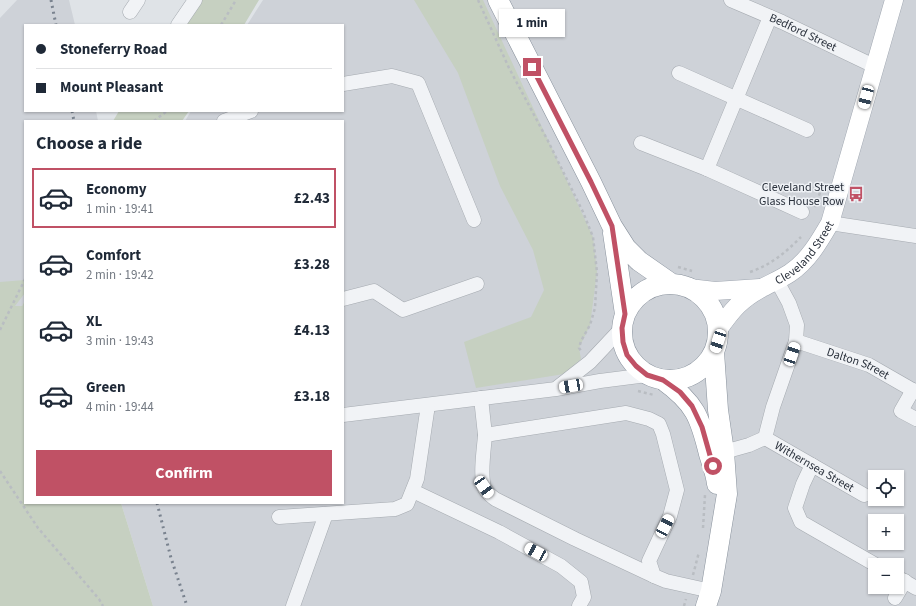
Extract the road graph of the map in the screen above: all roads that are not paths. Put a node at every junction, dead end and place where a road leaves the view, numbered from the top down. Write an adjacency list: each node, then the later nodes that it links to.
1 (138, 0): 6 (street)
2 (195, 0): 8 (street)
3 (498, 0): 21 (highway)
4 (730, 0): 7 (street, Bedford Street)
5 (894, 0): 9 (main road, Cleveland Street)
6 (130, 12)
7 (770, 17): 9 (street, Bedford Street); 12 (street)
8 (179, 24)
9 (874, 66): 20 (main road, Cleveland Street)
10 (679, 73): 12 (street)
11 (344, 84): 19 (street)
12 (737, 98): 15 (street); 17 (street)
13 (249, 112): 14 (street)
14 (227, 120)
15 (807, 130)
16 (641, 143): 17 (street)
17 (707, 169): 18 (street)
18 (808, 211)
19 (474, 220)
20 (830, 223): 22 (street); 25 (main road, Cleveland Street)
21 (612, 226): 23 (highway); 27 (highway)
22 (916, 236)
23 (681, 277): 25 (main road, Cleveland Street); 27 (highway); 28 (highway)
24 (477, 284): 26 (street)
25 (770, 284): 28 (main road, Cleveland Street); 29 (street)
26 (344, 299)
27 (623, 321): 31 (highway); 32 (street)
28 (718, 330): 30 (highway)
29 (796, 341): 33 (street, Dalton Street); 39 (street)
30 (714, 352): 31 (highway); 40 (highway)
31 (655, 377): 32 (street); 46 (highway)
32 (556, 388): 34 (street)
33 (914, 391): 37 (street)
34 (480, 398): 35 (street); 38 (street)
35 (428, 405): 36 (street); 42 (street)
36 (344, 416)
37 (916, 419)
38 (485, 435): 48 (street); 48 (street)
39 (765, 438): 40 (street); 41 (street, Withernsea Street)
40 (724, 452): 46 (highway)
41 (812, 465): 43 (street, Withernsea Street); 47 (street)
42 (413, 491): 44 (street); 53 (street)
43 (864, 495)
44 (326, 514): 45 (street); 52 (street)
45 (279, 517)
46 (721, 534): 51 (highway)
47 (868, 560)
48 (654, 576): 51 (street)
49 (906, 582): 50 (street)
50 (895, 598)
51 (709, 599)
52 (292, 606)
53 (579, 606)

